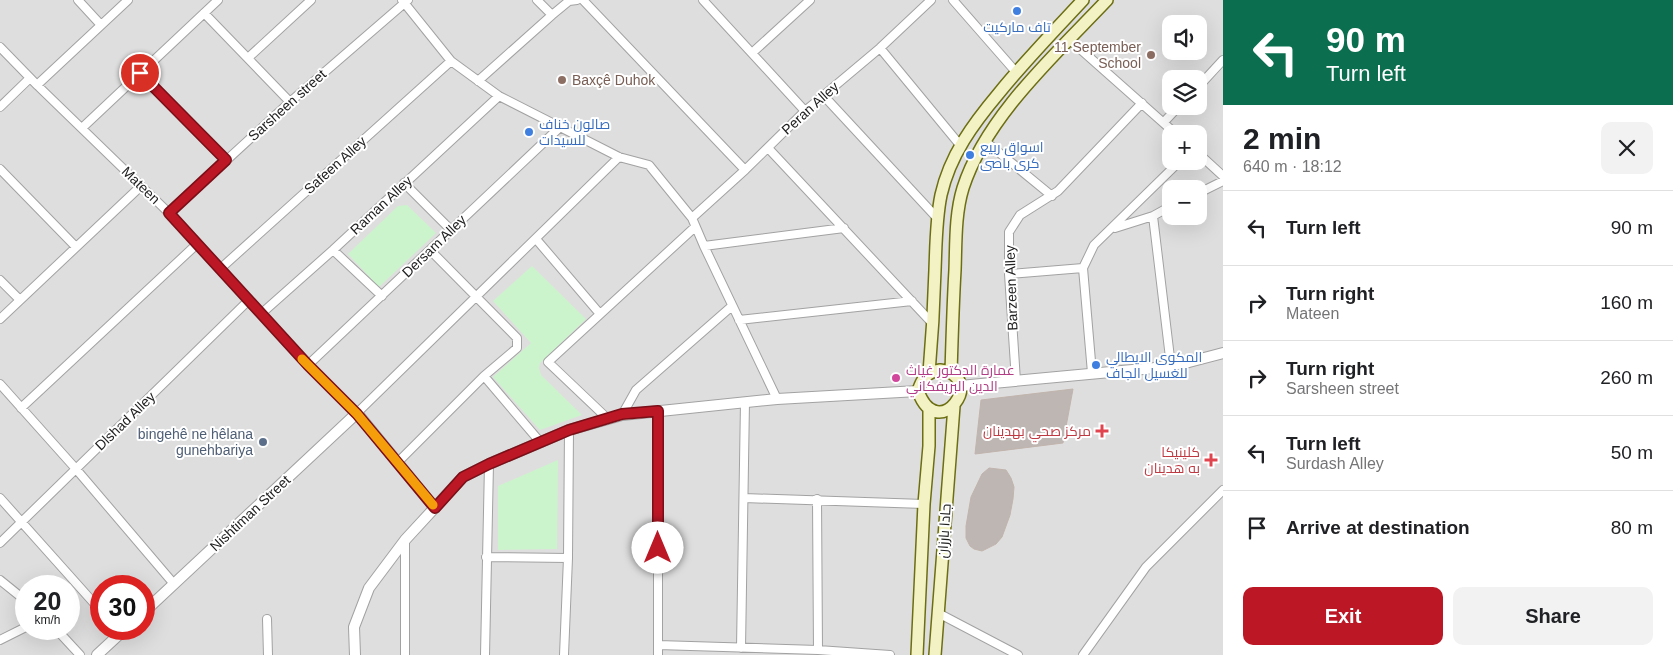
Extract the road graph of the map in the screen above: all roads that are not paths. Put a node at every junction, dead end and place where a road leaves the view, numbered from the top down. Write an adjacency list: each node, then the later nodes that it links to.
1 (78, 0): 19 (street)
2 (128, 0): 19 (street)
3 (218, 0): 16 (street)
4 (311, 0): 24 (street)
5 (537, 0): 17 (street)
6 (577, 0): 17 (street)
7 (583, 0): 51 (street)
8 (702, 0): 23 (street)
9 (810, 0): 23 (street)
10 (930, 0): 22 (street, Peran Alley)
11 (953, 0): 27 (street)
12 (1083, 0): 15 (main road)
13 (1108, 0): 18 (main road)
14 (404, 1): 26 (street); 35 (street, Sarsheen street)
15 (1073, 11): 18 (main road); 27 (main road)
16 (204, 13): 24 (street); 28 (street)
17 (552, 15): 31 (street)
18 (1084, 24): 20 (main road)
19 (101, 25): 32 (street)
20 (1070, 40): 36 (street); 44 (main road)
21 (0, 47): 30 (street, Mateen)
22 (880, 48): 33 (street, Peran Alley); 45 (street)
23 (752, 53): 38 (street)
24 (248, 58): 35 (street)
25 (1223, 60): 29 (street)
26 (450, 61): 31 (street); 75 (street, Safeen Alley)
27 (1016, 72): 45 (main road)
28 (140, 73): 42 (street); 48 (street)
29 (1207, 77)
30 (30, 78): 32 (street, Mateen); 37 (street)
31 (478, 81): 34 (street)
32 (37, 85): 42 (street, Mateen)
33 (823, 95): 38 (street, Peran Alley); 63 (street)
34 (499, 96): 43 (street); 55 (street, Raman Alley)
35 (290, 102): 48 (street, Sarsheen street)
36 (1142, 103): 40 (street); 58 (street, Barzeen Alley)
37 (0, 107)
38 (805, 111): 46 (street, Peran Alley)
39 (1171, 115): 40 (street)
40 (1164, 122): 41 (street)
41 (1167, 125)
42 (82, 128): 56 (street, Mateen)
43 (560, 128): 47 (street); 67 (street, Dersam Alley)
44 (985, 141): 58 (street); 93 (main road)
45 (960, 145): 63 (main road)
46 (768, 148): 51 (street, Peran Alley); 65 (street)
47 (619, 158): 62 (street); 68 (street)
48 (226, 160): 60 (street, Sarsheen street)
49 (1207, 161): 53 (street)
50 (0, 169): 71 (street)
51 (745, 170): 62 (street, Peran Alley)
52 (1171, 170): 66 (street)
53 (1223, 176)
54 (1223, 180): 57 (street)
55 (404, 184): 67 (street); 72 (street, Raman Alley)
56 (141, 186): 60 (street, Mateen); 71 (street)
57 (1207, 189)
58 (1052, 196): 76 (street, Barzeen Alley)
59 (1162, 211): 61 (street)
60 (169, 213): 69 (street, Mateen)
61 (1153, 216): 66 (street); 91 (street)
62 (692, 218): 64 (street)
63 (938, 219): 88 (main road)
64 (695, 226): 70 (street); 85 (street)
65 (844, 228): 70 (street); 82 (street)
66 (1113, 228): 74 (street)
67 (451, 230): 73 (street, Dersam Alley)
68 (536, 239): 79 (street); 85 (street)
69 (197, 244): 75 (street, Mateen); 103 (street)
70 (704, 246): 83 (street)
71 (76, 247): 80 (street)
72 (333, 250): 78 (street); 84 (street, Raman Alley)
73 (430, 250): 78 (street, Dersam Alley); 79 (street)
74 (1083, 268): 76 (street); 94 (street)
75 (220, 269): 81 (street, Mateen)
76 (1009, 274): 96 (street, Barzeen Alley)
77 (0, 280): 80 (street)
78 (382, 296): 90 (street, Dersam Alley)
79 (475, 297): 95 (street); 106 (street)
80 (20, 300): 86 (street)
81 (249, 300): 84 (street, Mateen); 113 (street, Dlshad Alley)
82 (912, 301): 87 (street); 88 (street)
83 (732, 306): 87 (street); 107 (street)
84 (262, 313): 90 (street, Mateen)
85 (600, 314): 108 (street)
86 (0, 319)
87 (739, 320): 100 (street)
88 (933, 324): 92 (main road)
89 (1223, 353): 91 (street)
90 (308, 365): 106 (street, Mateen)
91 (1171, 366): 94 (street)
92 (929, 373): 93 (main road); 99 (main road)
93 (951, 373): 98 (main road)
94 (1092, 373): 96 (street)
95 (484, 376): 110 (street); 111 (street)
96 (1016, 381): 98 (street)
97 (0, 384): 103 (street)
98 (960, 386): 102 (main road)
99 (918, 391): 100 (street); 104 (main road)
100 (777, 399): 101 (street)
101 (745, 402): 105 (street); 116 (street)
102 (954, 406): 104 (main road); 130 (main road, جادا بارزان)
103 (21, 408): 113 (street)
104 (929, 409): 118 (main road, جادا بارزان)
105 (658, 411): 107 (street); 136 (street)
106 (357, 414): 111 (street, Mateen); 126 (street, Nishtiman Street)
107 (622, 414): 108 (street)
108 (608, 419): 109 (street)
109 (569, 430): 110 (street); 124 (street)
110 (541, 442): 112 (street)
111 (397, 463): 119 (street, Mateen)
112 (489, 464): 119 (street); 123 (street)
113 (76, 469): 120 (street, Dlshad Alley); 126 (street)
114 (1223, 490): 152 (street)
115 (0, 498): 120 (street)
116 (744, 498): 117 (street); 137 (street)
117 (817, 500): 118 (street); 138 (street)
118 (924, 504): 149 (main road, جادا بارزان)
119 (435, 508): 121 (street)
120 (22, 522): 122 (street, Dlshad Alley); 128 (street)
121 (405, 540): 143 (street); 144 (street)
122 (0, 543)
123 (486, 557): 124 (street); 145 (street)
124 (568, 558): 146 (street)
125 (0, 580): 127 (street)
126 (174, 584): 129 (street, Nishtiman Street)
127 (15, 592)
128 (90, 599)
129 (155, 602)
130 (938, 613): 150 (main road, جادا بارزان); 151 (street)
131 (267, 619): 142 (street)
132 (15, 632): 133 (street)
133 (0, 640)
134 (66, 640): 140 (street)
135 (111, 640): 141 (street)
136 (658, 646): 139 (street); 147 (street)
137 (741, 648): 138 (street); 139 (street)
138 (818, 650): 148 (street)
139 (701, 651)
140 (80, 655)
141 (97, 655)
142 (268, 655)
143 (355, 655)
144 (405, 655)
145 (485, 655)
146 (564, 655)
147 (658, 655)
148 (890, 655)
149 (917, 655)
150 (935, 655)
151 (1018, 655)
152 (1083, 655)

